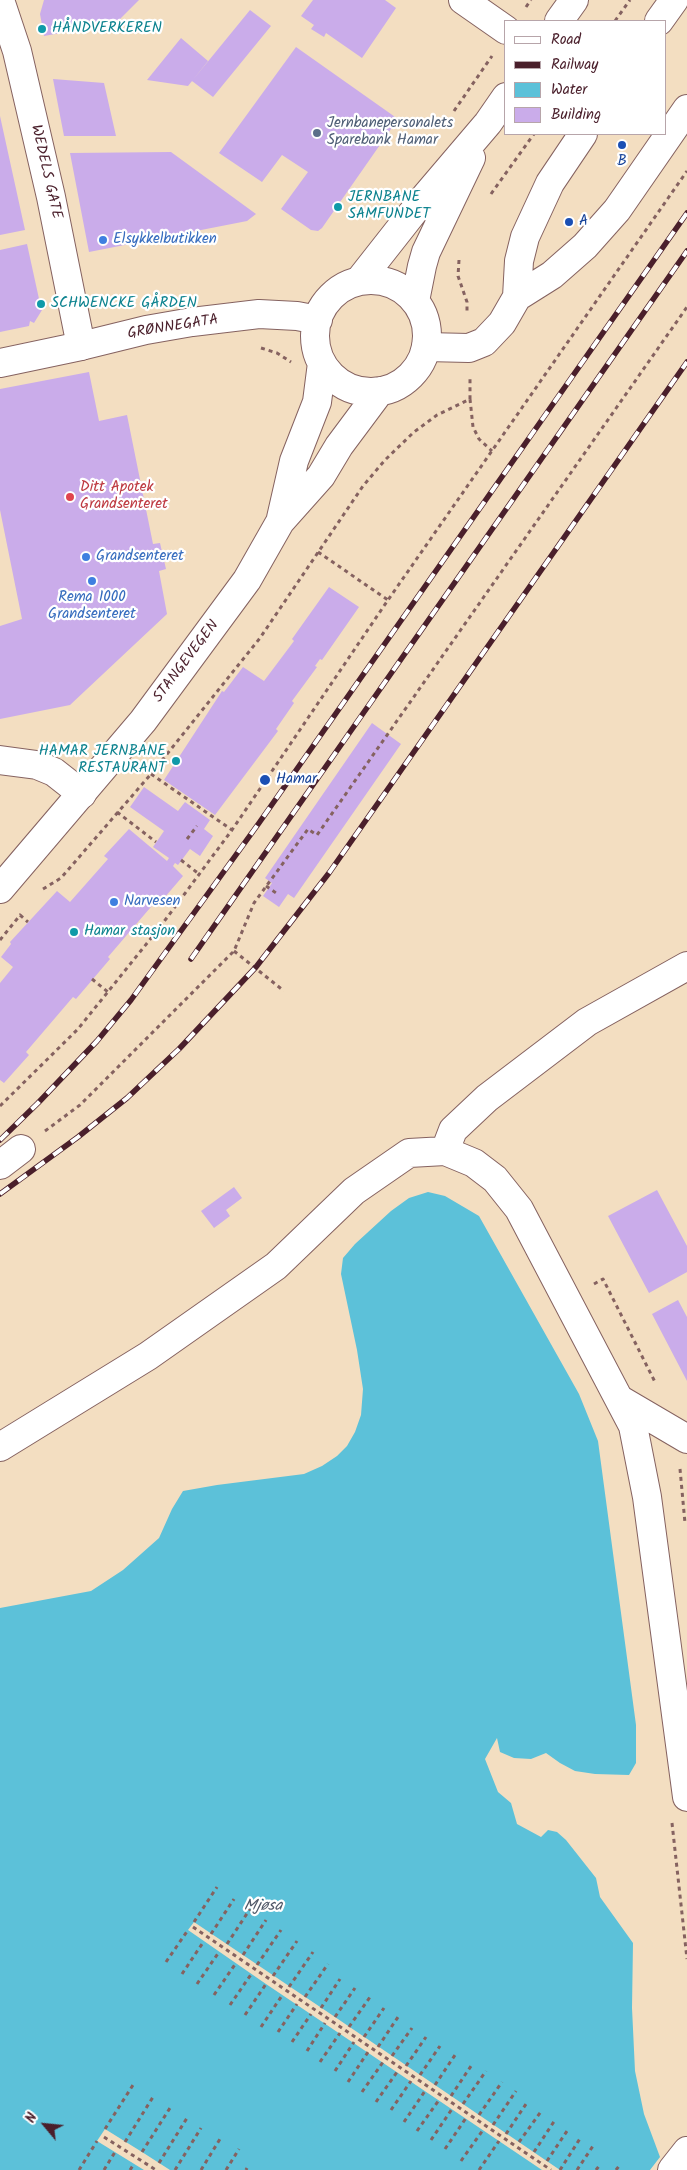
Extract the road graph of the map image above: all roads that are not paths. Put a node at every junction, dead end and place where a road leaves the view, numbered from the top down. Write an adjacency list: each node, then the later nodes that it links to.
1 (0, 0): 16 (street, WEDELS GATE)
2 (462, 0): 7 (street)
3 (574, 0): 5 (street)
4 (674, 0): 6 (street)
5 (560, 20)
6 (659, 20)
7 (504, 29)
8 (504, 100): 10 (street)
9 (687, 109): 13 (street)
10 (488, 123): 12 (street); 14 (street)
11 (581, 135): 13 (street)
12 (359, 281): 14 (street); 15 (street)
13 (517, 297): 17 (street)
14 (415, 301): 17 (street)
15 (318, 320): 16 (street, GRØNNEGATA); 19 (street)
16 (81, 346): 18 (street, GRØNNEGATA)
17 (426, 347): 20 (street)
18 (0, 363)
19 (322, 363): 20 (street); 21 (street, STANGEVEGEN)
20 (380, 391): 21 (street, STANGEVEGEN)
21 (280, 522): 23 (street, STANGEVEGEN)
22 (0, 760): 23 (street)
23 (82, 794): 24 (street, STANGEVEGEN)
24 (0, 889)
25 (687, 966): 27 (street)
26 (21, 1149): 28 (street)
27 (445, 1151): 29 (street); 31 (street)
28 (0, 1165)
29 (618, 1399): 30 (street); 32 (street)
30 (687, 1439)
31 (0, 1446)
32 (679, 1807)
33 (687, 2151): 34 (street)
34 (672, 2170)

